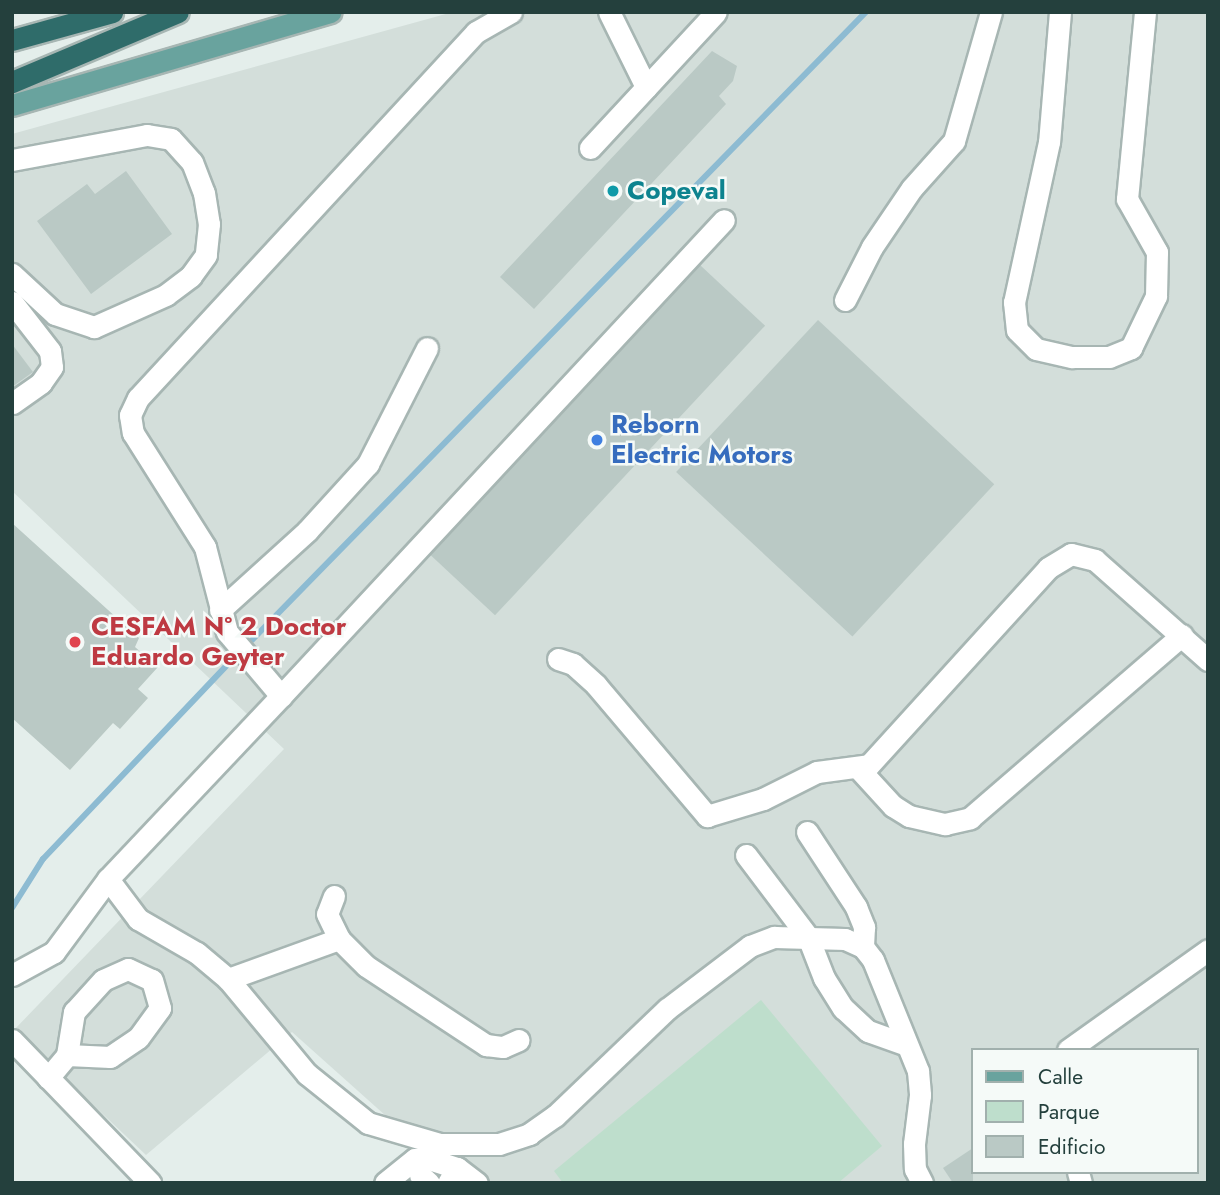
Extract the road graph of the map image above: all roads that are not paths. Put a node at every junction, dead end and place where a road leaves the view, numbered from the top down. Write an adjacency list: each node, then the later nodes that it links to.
1 (112, 12): 10 (highway)
2 (178, 12): 11 (highway)
3 (331, 12): 13 (main road)
4 (511, 12): 22 (lane)
5 (609, 12): 12 (lane)
6 (716, 12): 12 (lane)
7 (991, 12): 18 (lane)
8 (1060, 12): 9 (lane)
9 (1145, 12)
10 (12, 40)
11 (12, 82)
12 (646, 87): 14 (lane)
13 (12, 105)
14 (590, 148)
15 (12, 160): 17 (lane)
16 (724, 220): 26 (lane)
17 (12, 274)
18 (845, 300)
19 (12, 302): 21 (lane)
20 (427, 348): 22 (lane)
21 (12, 403)
22 (220, 610): 26 (lane)
23 (1182, 635): 25 (lane); 27 (lane); 27 (lane)
24 (558, 659): 27 (lane)
25 (1208, 660)
26 (281, 696): 30 (lane)
27 (858, 768)
28 (807, 832): 34 (lane)
29 (746, 855): 32 (lane)
30 (108, 879): 36 (lane); 37 (lane)
31 (334, 896): 33 (lane)
32 (808, 937): 34 (lane); 37 (lane); 40 (lane)
33 (339, 939): 37 (lane); 39 (lane)
34 (863, 947): 40 (lane)
35 (1208, 950): 41 (lane)
36 (12, 975)
37 (228, 979)
38 (12, 1040): 43 (lane)
39 (519, 1040)
40 (907, 1045): 48 (lane)
41 (1071, 1048)
42 (67, 1055): 42 (lane); 43 (lane)
43 (48, 1078): 45 (lane)
44 (452, 1175): 46 (lane); 47 (lane)
45 (150, 1183)
46 (385, 1183)
47 (477, 1183)
48 (922, 1183)

